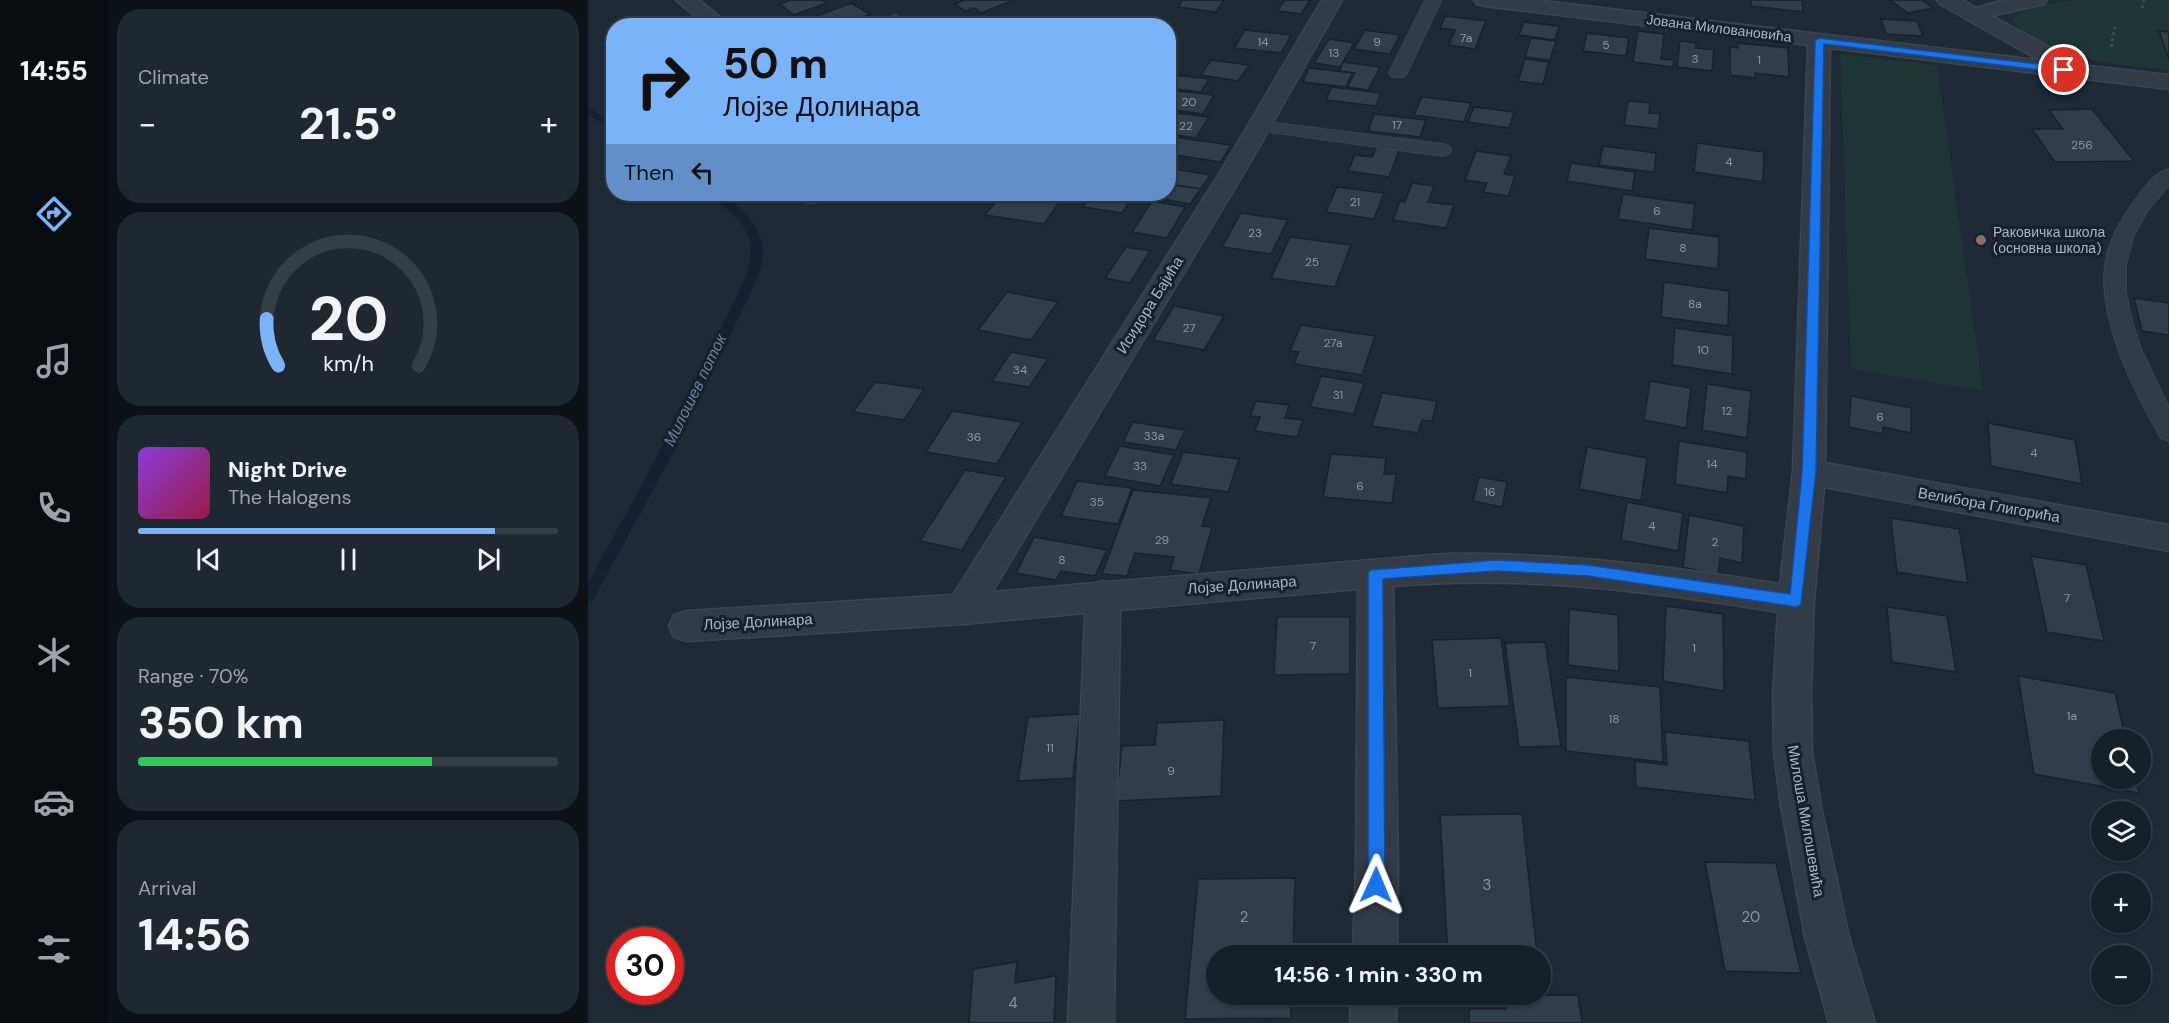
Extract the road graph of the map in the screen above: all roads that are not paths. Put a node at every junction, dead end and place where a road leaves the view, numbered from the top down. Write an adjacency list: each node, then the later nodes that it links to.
1 (686, 0): 8 (street)
2 (1332, 0): 13 (street, Исидора Бајића)
3 (1433, 0): 11 (lane)
4 (1484, 0): 9 (street, Јована Миловановића)
5 (1947, 0): 7 (street)
6 (2037, 0): 7 (street)
7 (1974, 15): 10 (street)
8 (710, 18)
9 (1819, 41): 10 (street, Јована Миловановића); 17 (street, Милоша Милошевића)
10 (2064, 70): 12 (street, Јована Миловановића)
11 (1398, 73)
12 (2169, 82)
13 (1261, 126): 14 (lane); 22 (street, Исидора Бајића)
14 (1442, 150)
15 (2169, 175): 16 (lane)
16 (2169, 432)
17 (1809, 472): 18 (street, Велибора Глигорића); 21 (street, Милоша Милошевића)
18 (2169, 538)
19 (1375, 574): 20 (street, Лојзе Долинара); 21 (street, Лојзе Долинара); 24 (street)
20 (1103, 595): 22 (street, Лојзе Долинара); 26 (street)
21 (1796, 601): 28 (street, Милоша Милошевића)
22 (963, 609): 23 (street, Лојзе Долинара)
23 (687, 626)
24 (1375, 945)
25 (1374, 1005): 27 (street)
26 (1091, 1023)
27 (1373, 1023)
28 (1852, 1023)

